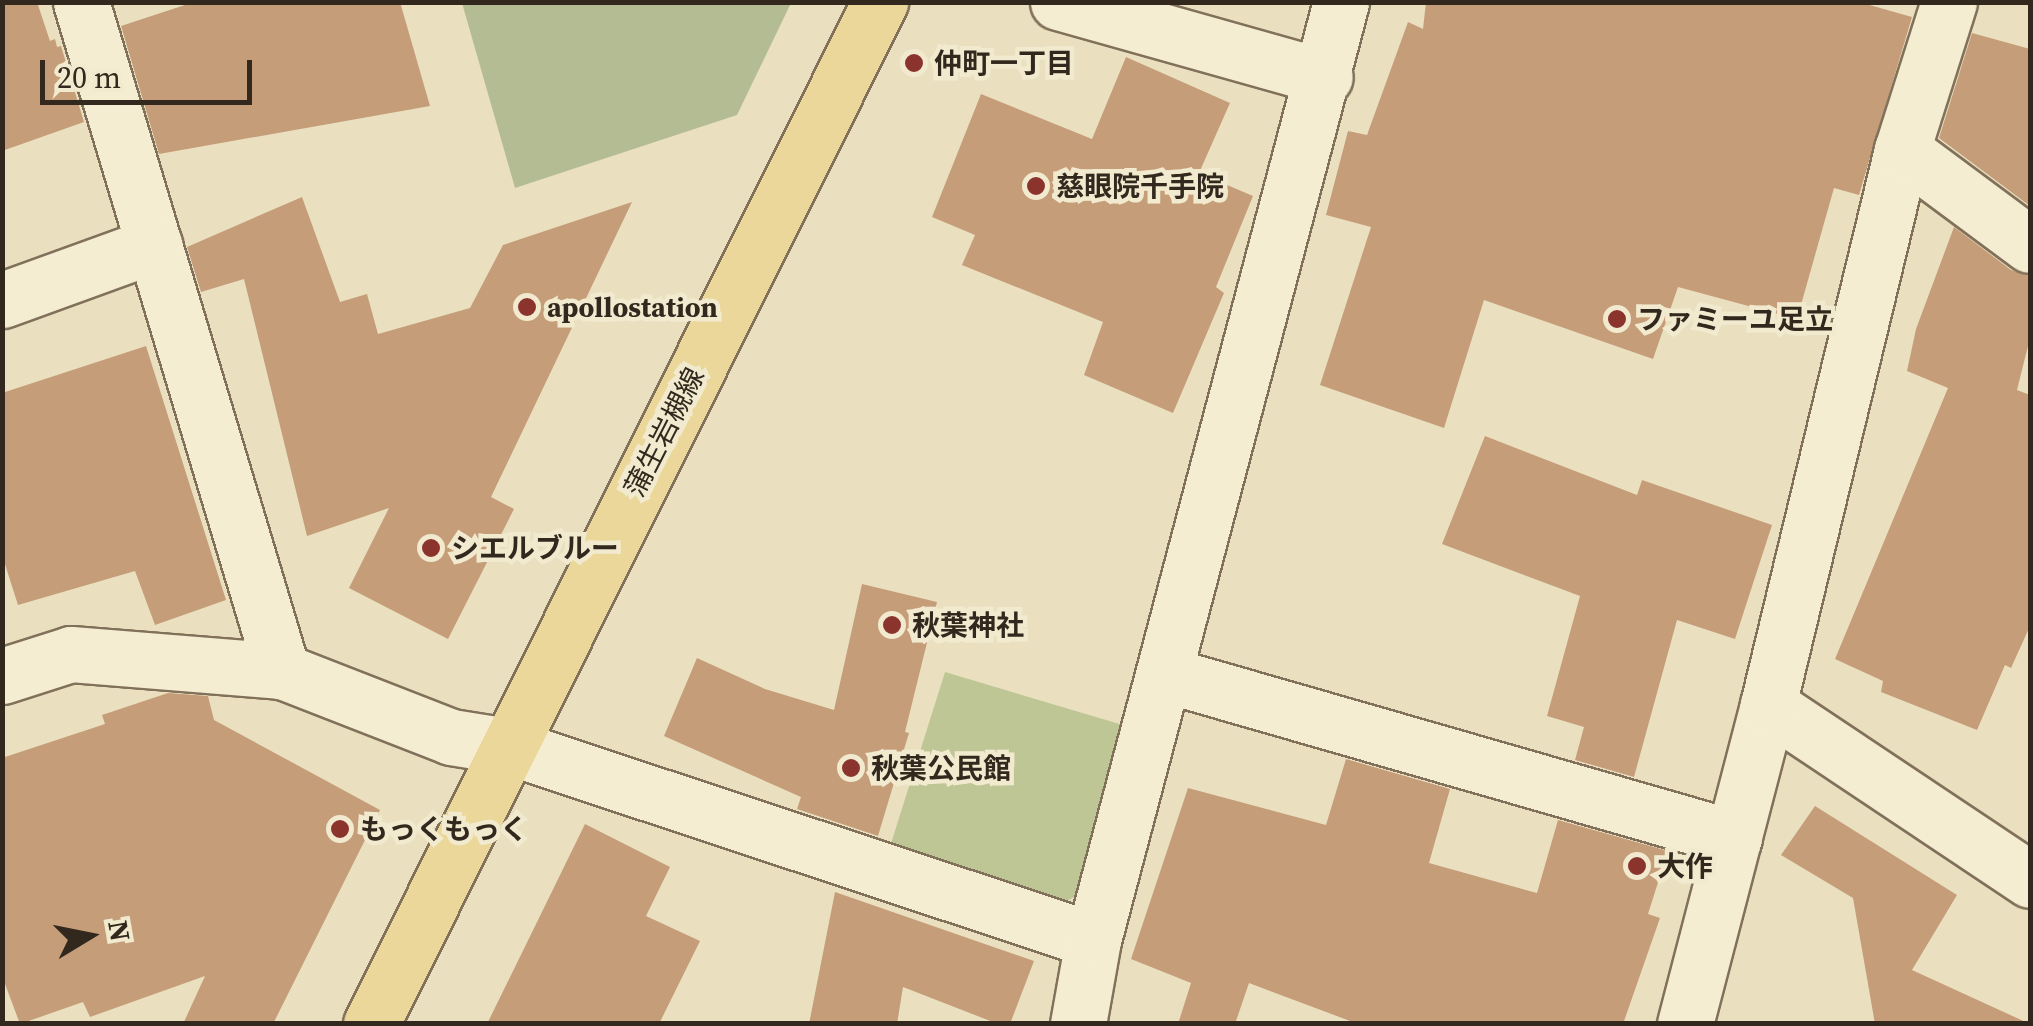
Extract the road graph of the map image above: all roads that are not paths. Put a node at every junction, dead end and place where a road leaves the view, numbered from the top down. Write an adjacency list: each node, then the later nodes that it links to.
1 (81, 2): 9 (street)
2 (880, 2): 15 (main road, 蒲生岩槻線)
3 (1058, 2): 6 (street)
4 (1341, 2): 6 (street)
5 (1949, 2): 7 (street)
6 (1324, 77): 12 (street)
7 (1902, 150): 8 (street); 14 (street)
8 (2030, 245)
9 (154, 246): 10 (street); 11 (street)
10 (2, 300)
11 (282, 671): 13 (street); 15 (street)
12 (1164, 674): 16 (street); 18 (street)
13 (2, 676)
14 (1768, 705): 16 (street); 17 (street)
15 (507, 746): 18 (street); 19 (main road, 蒲生岩槻線)
16 (1734, 838): 21 (street)
17 (2030, 880)
18 (1093, 940): 20 (street)
19 (371, 1024)
20 (1078, 1024)
21 (1685, 1024)

